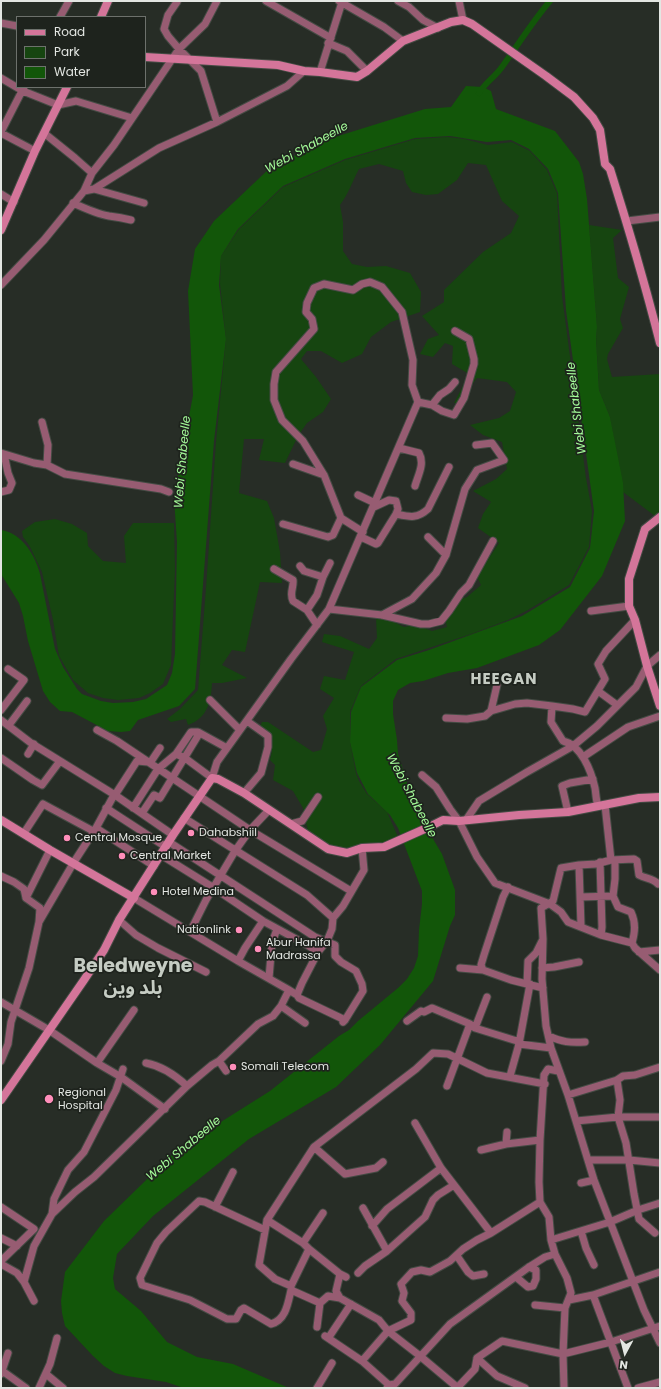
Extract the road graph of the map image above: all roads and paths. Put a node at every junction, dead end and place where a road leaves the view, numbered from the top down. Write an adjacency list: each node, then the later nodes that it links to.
1 (69, 1): 11 (street)
2 (108, 1): 12 (street)
3 (217, 1): 19 (street)
4 (266, 1): 10 (street)
5 (284, 1): 10 (street)
6 (398, 1): 16 (street)
7 (177, 2): 19 (street)
8 (341, 2): 17 (street); 18 (street)
9 (460, 2): 13 (street)
10 (280, 9): 17 (street)
11 (61, 16)
12 (101, 16)
13 (463, 20): 16 (street); 45 (street)
14 (1, 23): 15 (street)
15 (16, 26)
16 (438, 28): 18 (street)
17 (330, 40): 24 (street); 25 (street)
18 (403, 41): 24 (street)
19 (179, 49): 21 (street); 22 (street)
20 (146, 57): 21 (street)
21 (174, 59): 22 (street); 31 (street)
22 (189, 59): 23 (street); 32 (street)
23 (304, 71): 25 (street); 32 (street)
24 (367, 71): 25 (street)
25 (320, 72)
26 (1, 78): 27 (street)
27 (16, 85)
28 (66, 88): 30 (street)
29 (24, 89): 30 (street); 33 (street)
30 (58, 105): 31 (street); 34 (street)
31 (132, 118): 36 (street)
32 (217, 122): 37 (street)
33 (1, 133): 35 (street)
34 (44, 133): 35 (street); 36 (street)
35 (35, 151): 40 (street)
36 (92, 173): 38 (street)
37 (94, 189): 38 (street); 42 (street)
38 (84, 191): 41 (street)
39 (1, 194): 40 (street)
40 (14, 202): 46 (street)
41 (73, 203): 44 (street); 47 (street)
42 (144, 204)
43 (660, 217): 45 (street)
44 (131, 220)
45 (627, 221): 49 (street)
46 (1, 230)
47 (1, 285)
48 (455, 331): 52 (street)
49 (660, 343)
50 (455, 382): 52 (street)
51 (418, 402): 52 (street); 55 (street); 60 (street)
52 (432, 405)
53 (42, 422): 58 (street)
54 (476, 445): 73 (street)
55 (399, 448): 61 (street); 65 (street)
56 (3, 454): 58 (street); 62 (street)
57 (293, 464): 60 (street)
58 (47, 465): 63 (street)
59 (449, 467): 66 (street)
60 (324, 475): 68 (street)
61 (415, 486)
62 (1, 492)
63 (169, 492)
64 (358, 495): 65 (street)
65 (374, 505): 66 (street); 70 (street)
66 (396, 514): 70 (street)
67 (660, 517): 78 (street)
68 (341, 518): 69 (street); 70 (street)
69 (283, 524)
70 (362, 534): 79 (street)
71 (428, 537): 73 (street)
72 (493, 541): 82 (street)
73 (446, 555): 82 (street)
74 (330, 563): 77 (street)
75 (300, 566): 77 (street)
76 (274, 568): 80 (street)
77 (323, 577): 80 (street)
78 (629, 606): 81 (street); 83 (street)
79 (329, 609): 82 (street); 84 (street)
80 (307, 610): 84 (street)
81 (591, 611)
82 (382, 615)
83 (635, 620): 86 (street); 89 (street)
84 (317, 625): 100 (street)
85 (660, 655): 86 (street)
86 (647, 666): 92 (street); 93 (street)
87 (8, 669): 95 (street)
88 (497, 685): 96 (street)
89 (598, 691): 93 (street); 94 (street)
90 (210, 700): 103 (street)
91 (27, 701): 101 (street)
92 (659, 702)
93 (617, 705): 106 (street)
94 (552, 706): 96 (street); 106 (street)
95 (1, 710)
96 (491, 711): 98 (street)
97 (660, 716): 111 (street)
98 (446, 718)
99 (1, 720): 101 (street)
100 (247, 720): 103 (street); 121 (street)
101 (9, 725): 105 (street)
102 (96, 730): 115 (street)
103 (240, 730): 108 (street)
104 (199, 734): 108 (street); 110 (street); 113 (street)
105 (34, 744): 109 (street); 114 (street)
106 (573, 746): 111 (street); 134 (street)
107 (160, 748): 115 (street)
108 (227, 748): 119 (street)
109 (28, 754)
110 (176, 754): 113 (street); 116 (street)
111 (583, 757): 120 (street)
112 (1, 758): 114 (street)
113 (185, 758): 118 (street); 119 (street)
114 (60, 761): 122 (street)
115 (150, 763): 116 (street); 122 (street)
116 (158, 769): 118 (street); 128 (street)
117 (422, 775): 134 (street)
118 (172, 778): 123 (street); 131 (street)
119 (212, 778): 121 (street); 123 (street)
120 (592, 779): 126 (street); 130 (street)
121 (244, 793): 129 (street)
122 (115, 795): 127 (street); 128 (street)
123 (199, 796): 132 (street); 137 (street)
124 (318, 796): 135 (street)
125 (660, 797): 126 (street)
126 (601, 806): 130 (street); 144 (street)
127 (106, 808): 136 (street); 139 (street)
128 (133, 808): 131 (street)
129 (268, 810): 135 (street); 137 (street)
130 (568, 812): 134 (street)
131 (142, 813): 139 (street)
132 (184, 818): 139 (street); 142 (street)
133 (1, 820): 138 (street)
134 (463, 820): 140 (street); 152 (street)
135 (292, 824): 140 (street)
136 (95, 830): 138 (street); 145 (street); 148 (street)
137 (250, 830): 142 (street); 154 (street)
138 (24, 833): 141 (street)
139 (169, 841): 143 (street); 150 (street)
140 (362, 848): 154 (street)
141 (50, 850): 145 (street); 158 (street)
142 (235, 851): 150 (street); 161 (street)
143 (160, 855): 148 (street); 153 (street)
144 (613, 860): 146 (street); 151 (street); 156 (street)
145 (74, 862): 159 (street); 163 (street)
146 (600, 862): 147 (street); 155 (street)
147 (579, 865): 157 (street); 160 (street)
148 (154, 866): 159 (street)
149 (1, 876): 158 (street)
150 (221, 876): 153 (street); 170 (street)
151 (658, 884)
152 (508, 887): 160 (street); 179 (street)
153 (214, 888): 164 (street); 167 (street)
154 (351, 891): 161 (street)
155 (602, 896): 156 (street); 157 (street); 168 (street)
156 (613, 896): 171 (street)
157 (580, 897): 165 (street)
158 (26, 898): 163 (street)
159 (134, 898): 162 (street); 167 (street)
160 (550, 904): 165 (street); 169 (street)
161 (332, 918): 170 (street)
162 (119, 920): 181 (street); 195 (street)
163 (39, 922): 190 (street)
164 (263, 922): 166 (street); 175 (street)
165 (581, 926): 168 (street)
166 (277, 929): 173 (street); 182 (street)
167 (190, 932): 175 (street)
168 (601, 935): 171 (street)
169 (543, 939): 178 (street); 183 (street)
170 (327, 941): 173 (street); 186 (street)
171 (632, 943): 174 (street)
172 (660, 950): 174 (street)
173 (318, 952): 186 (street)
174 (639, 952): 180 (street)
175 (238, 961): 182 (street)
176 (579, 962): 178 (street)
177 (460, 968): 179 (street)
178 (542, 968): 184 (street)
179 (483, 970): 183 (street)
180 (660, 970)
181 (206, 972)
182 (269, 978): 185 (street)
183 (528, 984): 184 (street); 198 (street)
184 (543, 988): 196 (street)
185 (290, 990): 186 (street); 189 (street)
186 (298, 995)
187 (487, 997): 194 (street)
188 (1, 1002): 190 (street)
189 (280, 1006): 193 (street); 202 (street)
190 (16, 1009): 195 (street); 201 (street)
191 (134, 1010): 203 (street)
192 (407, 1021): 194 (street)
193 (304, 1023)
194 (472, 1026): 198 (street); 200 (street)
195 (49, 1030): 203 (street); 215 (street)
196 (548, 1036): 197 (street); 199 (street)
197 (585, 1042)
198 (519, 1044): 199 (street); 209 (street)
199 (551, 1048): 207 (street)
200 (458, 1058): 209 (street); 213 (street); 224 (street)
201 (1, 1061)
202 (219, 1061): 206 (street); 212 (street)
203 (97, 1063): 208 (street)
204 (146, 1063): 212 (street)
205 (660, 1067): 210 (street)
206 (226, 1071)
207 (558, 1071): 211 (street); 214 (street)
208 (122, 1073): 216 (street); 242 (street)
209 (510, 1076): 211 (street)
210 (617, 1080): 214 (street); 217 (street)
211 (545, 1084): 222 (street)
212 (187, 1086): 216 (street)
213 (447, 1086)
214 (568, 1095): 219 (street)
215 (1, 1100)
216 (165, 1109): 242 (street)
217 (618, 1117): 218 (street); 219 (street); 227 (street)
218 (660, 1117)
219 (576, 1121): 226 (street)
220 (415, 1123): 230 (street)
221 (507, 1132): 223 (street)
222 (540, 1140): 223 (street); 235 (street)
223 (506, 1144): 225 (street)
224 (314, 1147): 228 (street); 243 (street)
225 (481, 1150)
226 (589, 1160): 227 (street); 232 (street)
227 (629, 1160): 229 (street); 240 (street)
228 (383, 1162)
229 (660, 1164)
230 (441, 1168): 234 (street); 245 (street)
231 (233, 1172): 238 (street)
232 (594, 1180): 233 (street); 244 (street)
233 (581, 1183)
234 (454, 1185): 248 (street); 255 (street)
235 (540, 1202): 248 (street); 251 (street)
236 (660, 1203): 240 (street)
237 (1, 1207): 253 (street)
238 (215, 1207): 246 (street); 267 (street)
239 (363, 1208): 245 (street)
240 (638, 1210): 244 (street); 249 (street)
241 (323, 1213): 252 (street)
242 (52, 1214): 266 (street)
243 (268, 1220): 246 (street); 252 (street)
244 (610, 1222): 247 (street); 265 (street)
245 (372, 1226): 255 (street)
246 (265, 1230): 267 (street)
247 (581, 1231): 251 (street); 259 (street)
248 (491, 1233): 257 (street)
249 (655, 1233)
250 (1, 1238): 253 (street)
251 (551, 1240): 256 (street)
252 (303, 1243): 254 (street)
253 (17, 1246): 258 (street)
254 (309, 1250): 267 (street); 269 (street)
255 (387, 1251): 262 (street)
256 (555, 1254): 260 (street); 270 (street)
257 (457, 1256): 263 (street); 278 (street)
258 (1, 1263): 266 (street)
259 (594, 1265)
260 (529, 1266): 264 (street); 264 (street)
261 (660, 1272): 265 (street)
262 (358, 1273)
263 (484, 1274)
264 (516, 1277): 284 (street)
265 (633, 1281): 268 (street); 277 (street)
266 (24, 1282): 271 (street)
267 (291, 1288): 272 (street)
268 (593, 1295): 270 (street); 280 (street)
269 (340, 1298): 272 (street); 273 (street)
270 (569, 1300): 275 (street)
271 (34, 1301)
272 (320, 1303): 276 (street)
273 (351, 1304): 278 (street); 286 (street)
274 (535, 1305): 275 (street)
275 (565, 1308): 283 (street)
276 (317, 1327)
277 (657, 1327): 280 (street); 281 (street)
278 (388, 1331): 284 (street); 286 (street)
279 (57, 1338): 289 (street)
280 (611, 1342): 283 (street); 299 (street)
281 (660, 1343)
282 (8, 1354): 288 (street)
283 (563, 1354): 285 (street); 298 (street)
284 (420, 1356): 291 (street); 296 (street)
285 (476, 1358): 296 (street); 297 (street)
286 (362, 1361): 291 (street)
287 (332, 1363): 295 (street)
288 (2, 1372): 292 (street)
289 (46, 1374): 293 (street); 294 (street)
290 (660, 1382): 300 (street)
291 (393, 1386)
292 (26, 1388)
293 (39, 1388)
294 (62, 1388)
295 (317, 1388)
296 (458, 1388)
297 (525, 1388)
298 (564, 1388)
299 (628, 1388)
300 (638, 1388)

